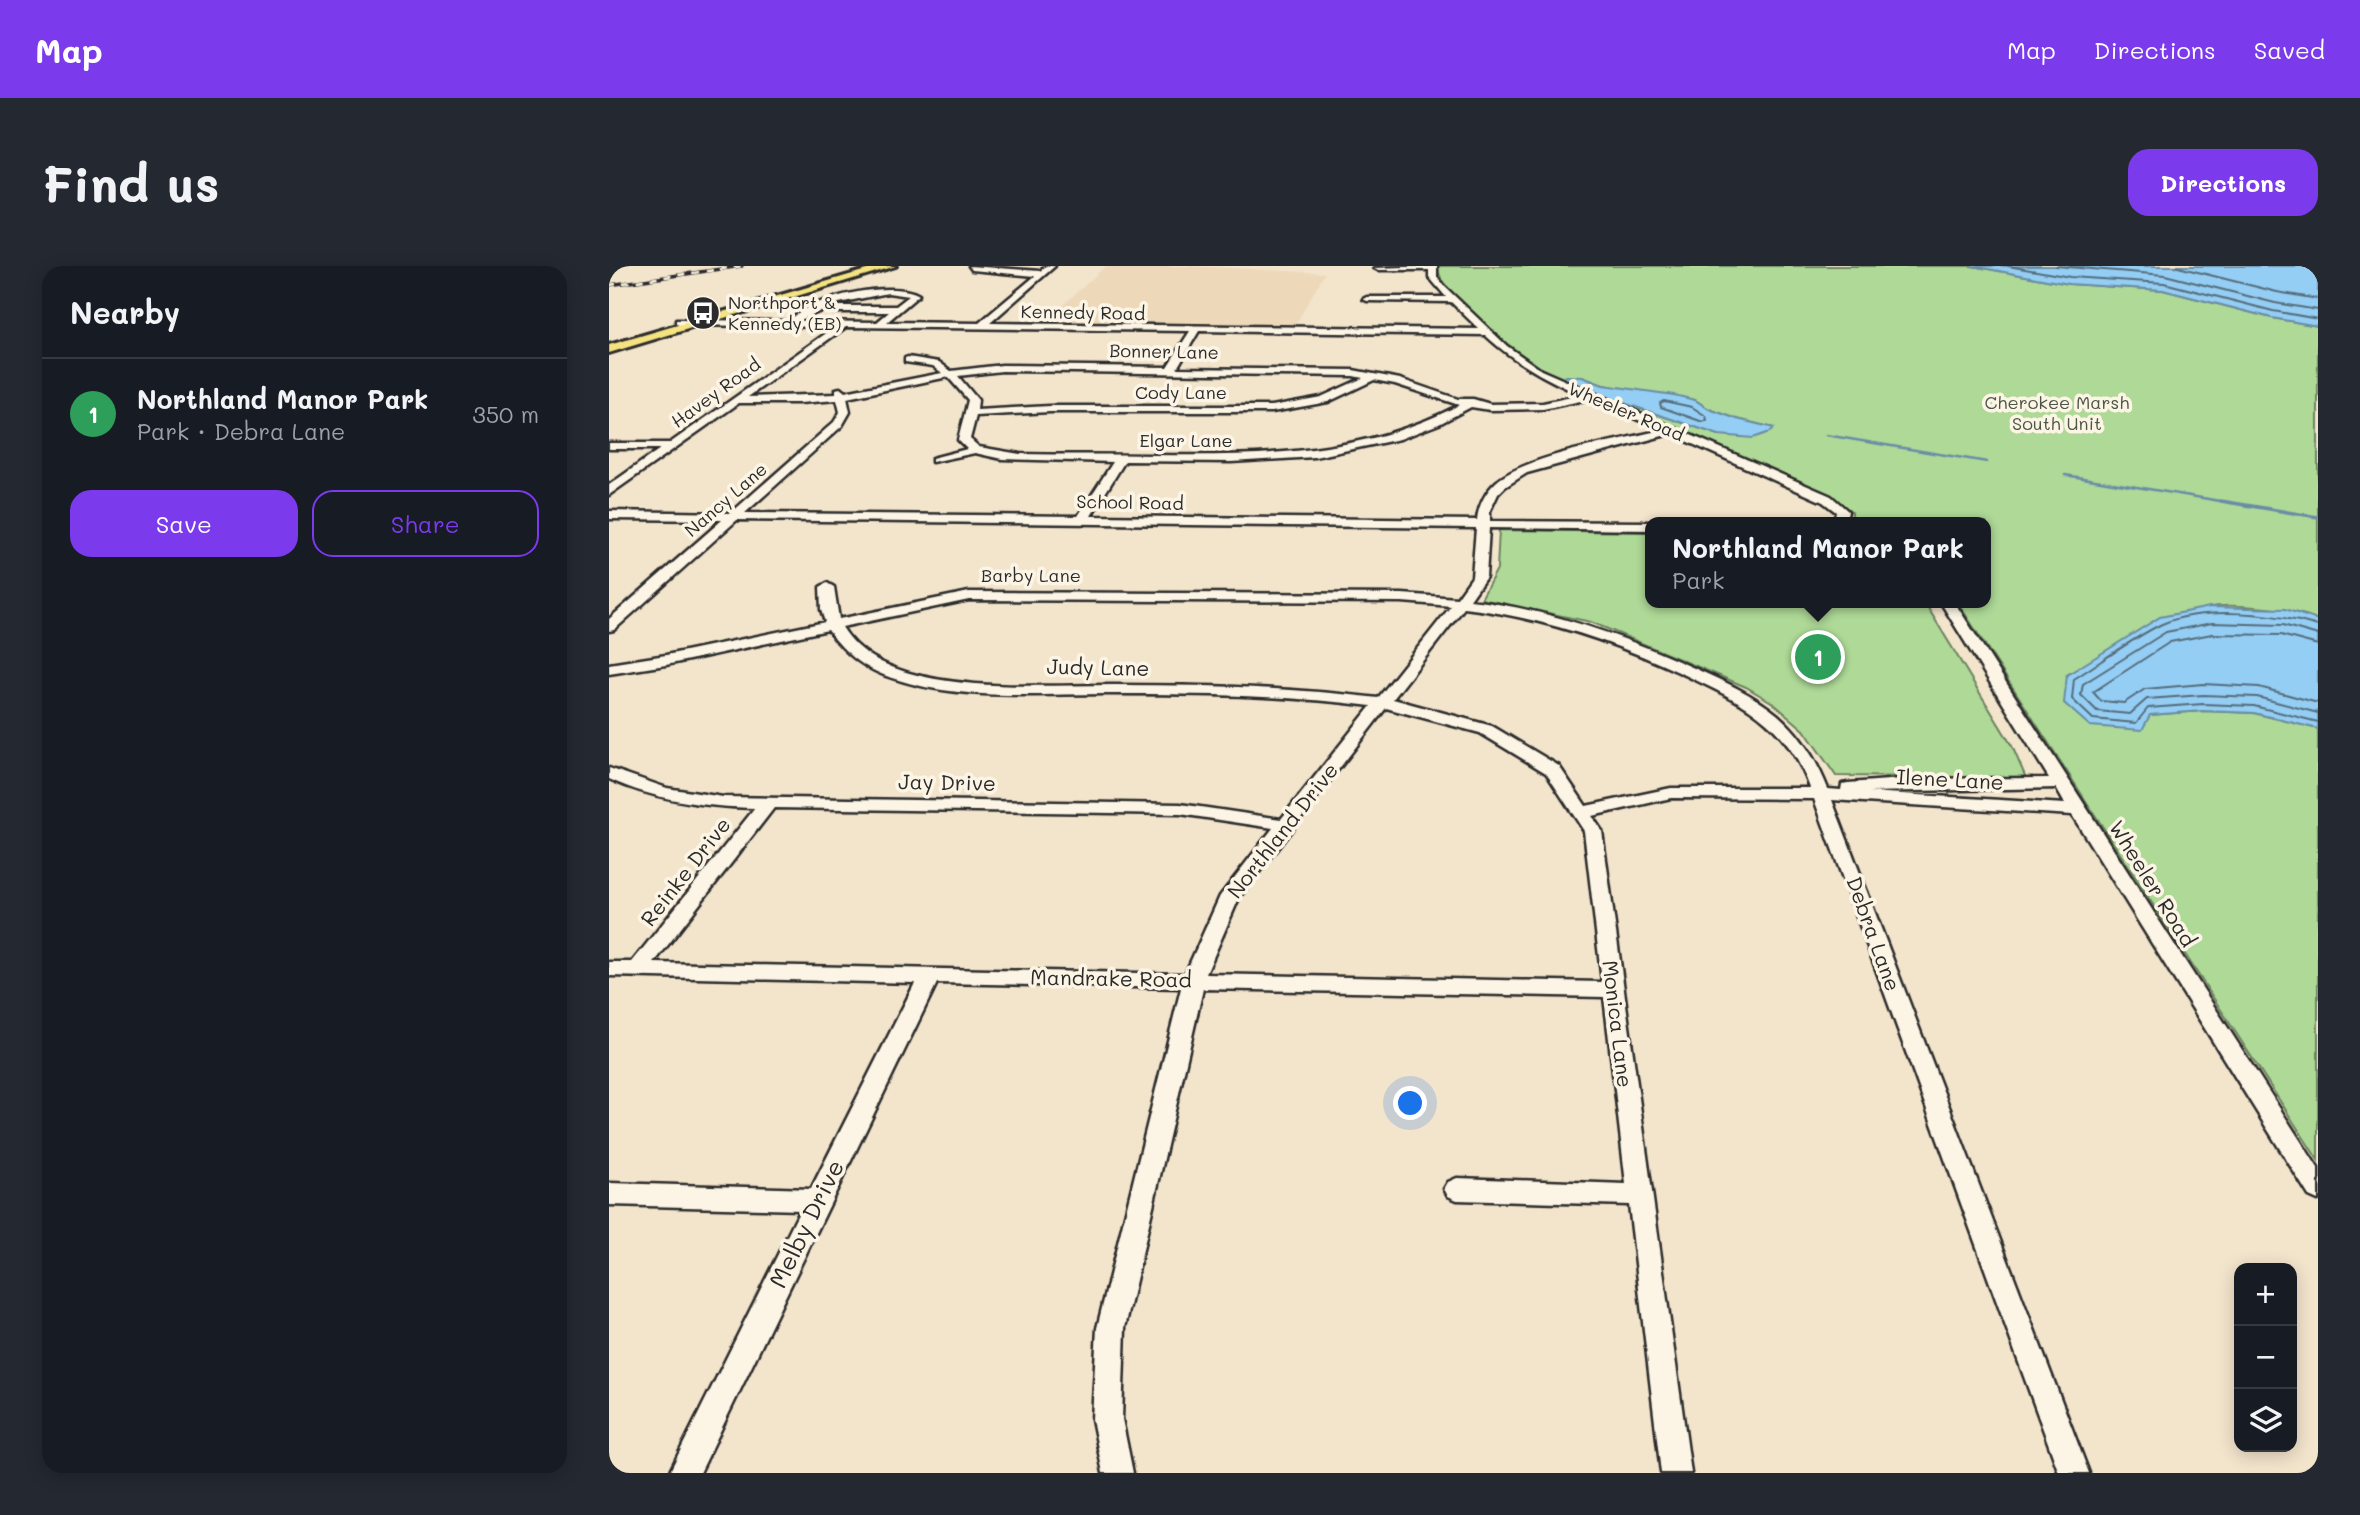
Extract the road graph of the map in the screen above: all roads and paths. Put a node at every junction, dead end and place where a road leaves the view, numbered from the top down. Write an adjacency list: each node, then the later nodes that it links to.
1 (870, 266): 12 (main road)
2 (891, 266): 13 (main road)
3 (1051, 266): 7 (street)
4 (1433, 267): 6 (street); 9 (street, Wheeler Road)
5 (972, 268): 7 (street)
6 (1378, 268)
7 (1042, 274): 17 (street)
8 (1367, 299): 9 (street)
9 (1453, 300): 19 (street, Wheeler Road)
10 (823, 307): 11 (street); 11 (street); 14 (street)
11 (899, 309): 16 (street)
12 (679, 322): 13 (street, Kennedy Road); 20 (main road)
13 (701, 322): 14 (street, Kennedy Road); 21 (main road)
14 (789, 322): 15 (street, Kennedy Road)
15 (844, 324): 16 (street, Kennedy Road); 29 (street, Havey Road)
16 (879, 325): 17 (street, Kennedy Road)
17 (981, 327): 18 (street, Kennedy Road)
18 (1196, 330): 19 (street, Kennedy Road); 23 (street)
19 (1487, 332): 26 (street, Wheeler Road)
20 (609, 342)
21 (609, 349)
22 (908, 360): 24 (street)
23 (1172, 367): 24 (street, Bonner Lane); 25 (street, Bonner Lane)
24 (946, 372): 27 (street, Bonner Lane); 31 (street)
25 (1377, 374): 30 (street, Bonner Lane); 31 (street, Cody Lane)
26 (1575, 390): 28 (street, Wheeler Road); 30 (street, Bonner Lane)
27 (841, 393): 29 (street, Bonner Lane); 42 (street, Nancy Lane)
28 (1588, 396): 30 (street, Bonner Lane); 32 (street, Wheeler Road)
29 (739, 397): 34 (street, Havey Road)
30 (1474, 402): 36 (street, Elgar Lane)
31 (972, 413): 35 (street)
32 (1669, 430): 43 (street, Wheeler Road); 45 (street, Northland Drive)
33 (609, 446): 34 (street)
34 (672, 446): 40 (street, Havey Road)
35 (975, 450): 37 (street, Elgar Lane); 39 (street)
36 (1339, 450): 37 (street, Elgar Lane); 38 (street)
37 (1121, 458): 44 (street)
38 (1349, 458)
39 (936, 460)
40 (609, 491)
41 (609, 515): 42 (street, School Road)
42 (733, 517): 44 (street, School Road); 51 (street, Nancy Lane)
43 (1841, 517)
44 (1082, 520): 45 (street, School Road)
45 (1483, 524): 46 (street, School Road); 48 (street, Northland Drive)
46 (1645, 526)
47 (827, 587): 50 (street)
48 (1461, 602): 50 (street, Barby Lane); 53 (street, Northland Drive); 56 (street, Debra Lane)
49 (1951, 608): 55 (street, Wheeler Road)
50 (834, 624): 52 (street, Barby Lane); 53 (street, Judy Lane)
51 (609, 627)
52 (609, 669)
53 (1383, 702): 59 (street, Monica Lane); 60 (street, Northland Drive)
54 (609, 773): 57 (street, Jay Drive)
55 (2061, 783): 56 (street, Ilene Lane); 58 (street, Wheeler Road)
56 (1819, 793): 58 (street, Ilene Lane); 59 (street, Ilene Lane); 74 (street, Debra Lane)
57 (769, 802): 60 (street, Jay Drive); 62 (street, Reinke Drive)
58 (2079, 810): 67 (street, Wheeler Road)
59 (1585, 812): 65 (street, Monica Lane)
60 (1287, 825): 64 (street, Northland Drive)
61 (609, 969): 62 (street, Mandrake Road)
62 (638, 969): 63 (street, Mandrake Road)
63 (930, 975): 64 (street, Mandrake Road); 70 (street, Melby Drive)
64 (1194, 980): 65 (street, Mandrake Road); 72 (street, Northland Drive)
65 (1613, 990): 69 (street, Monica Lane)
66 (1457, 1189): 69 (street)
67 (2318, 1189)
68 (609, 1195): 70 (street)
69 (1639, 1195): 73 (street, Monica Lane)
70 (819, 1200): 71 (street, Melby Drive)
71 (684, 1473)
72 (1118, 1473)
73 (1676, 1473)
74 (2074, 1473)

